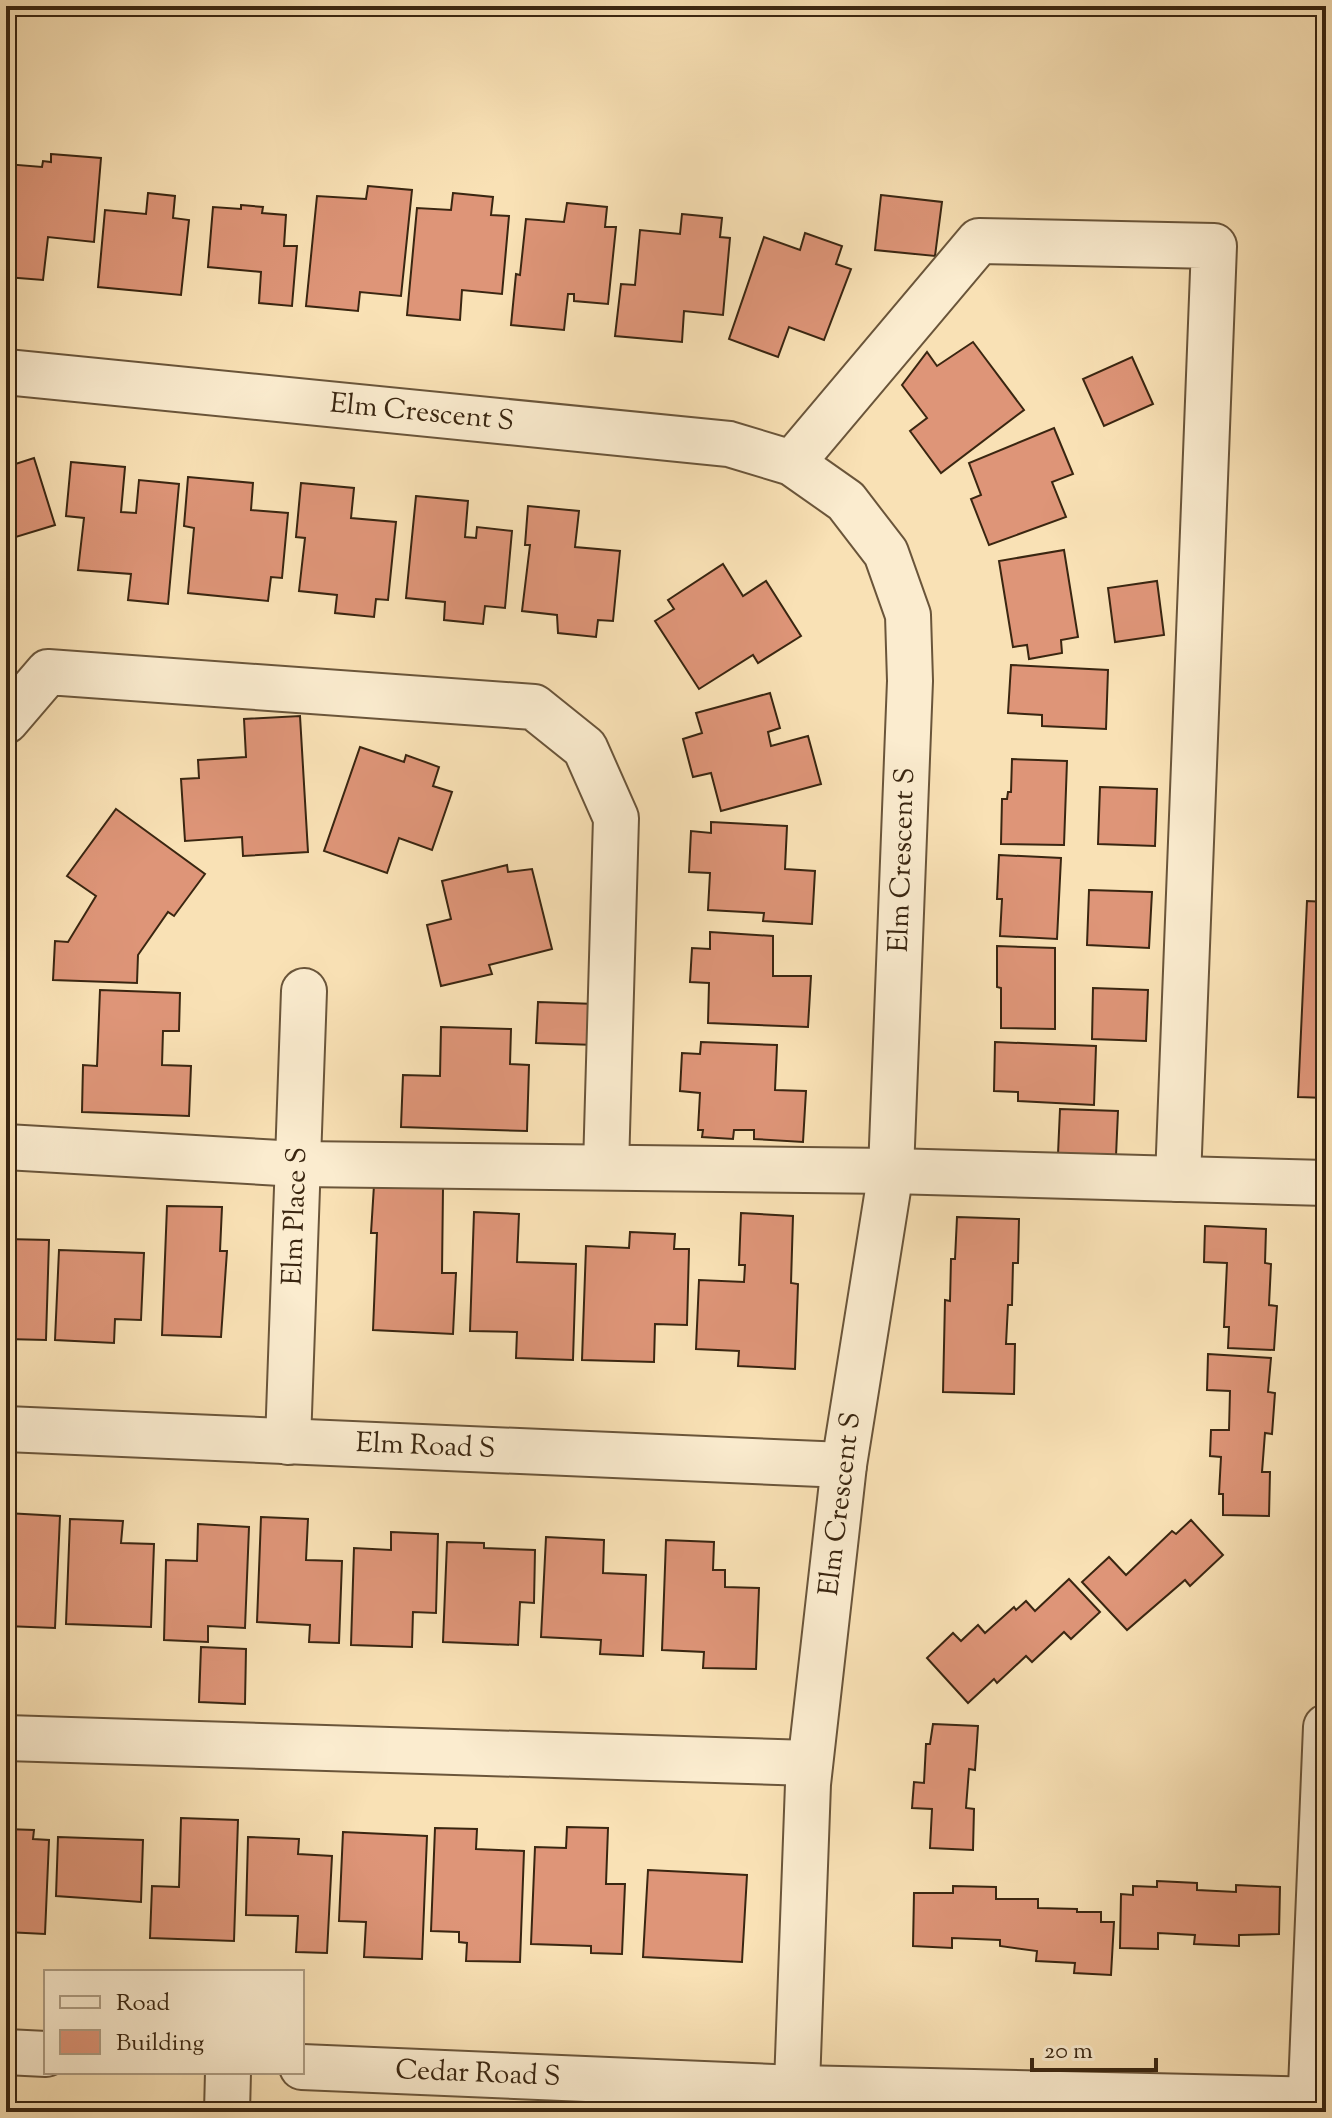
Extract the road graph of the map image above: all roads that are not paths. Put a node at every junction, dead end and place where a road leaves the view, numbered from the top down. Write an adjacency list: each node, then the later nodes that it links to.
1 (6, 372): 2 (street, Elm Crescent S)
2 (792, 463): 8 (street, Elm Crescent S); 9 (street)
3 (6, 721): 7 (street)
4 (304, 991): 6 (street, Elm Place S)
5 (6, 1147): 6 (street)
6 (298, 1164): 7 (street); 12 (street, Elm Place S)
7 (606, 1167): 8 (street)
8 (891, 1171): 9 (street); 13 (street, Elm Crescent S)
9 (1178, 1179): 10 (street)
10 (1326, 1183)
11 (6, 1429): 12 (street, Elm Road S)
12 (288, 1442): 13 (street, Elm Road S)
13 (844, 1465): 16 (street, Elm Crescent S)
14 (1326, 1727): 23 (street)
15 (6, 1738): 16 (street)
16 (810, 1763): 22 (street, Elm Crescent S)
17 (6, 2052): 18 (street)
18 (44, 2054)
19 (304, 2067): 21 (street, Cedar Road S)
20 (228, 2074): 24 (street)
21 (501, 2094): 22 (street, Cedar Road S)
22 (797, 2100): 23 (street, Cedar Road S)
23 (1315, 2104)
24 (227, 2112)

